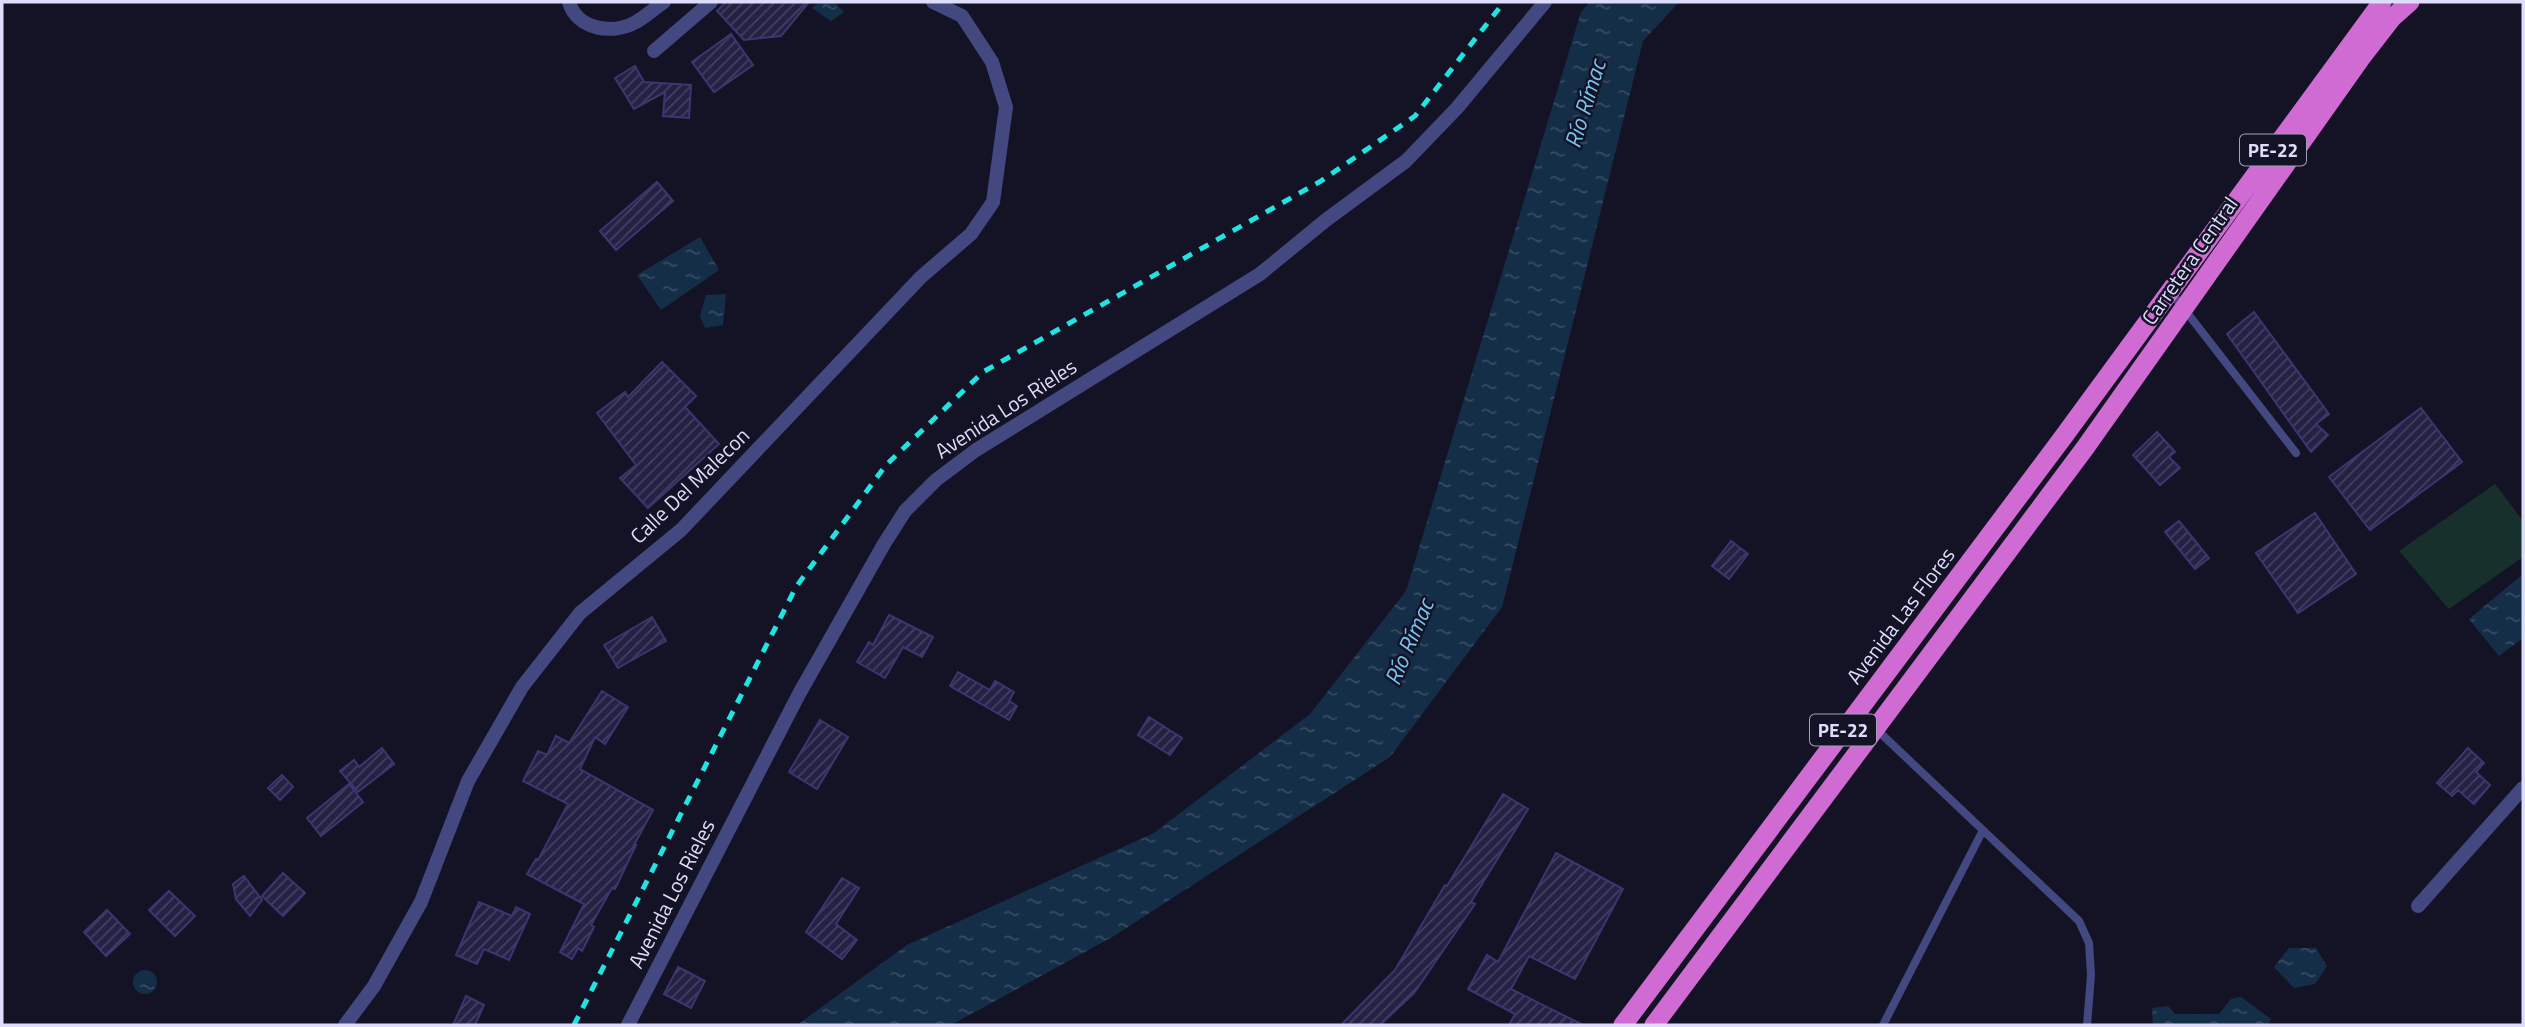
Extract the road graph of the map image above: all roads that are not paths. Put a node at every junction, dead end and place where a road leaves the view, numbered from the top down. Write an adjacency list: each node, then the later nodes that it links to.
1 (569, 2): 2 (street)
2 (664, 2)
3 (711, 2): 9 (street)
4 (933, 2): 8 (street, Calle Del Malecon)
5 (1545, 2): 20 (street, Avenida Los Rieles)
6 (2382, 2): 10 (highway, Carretera Central / PE-22)
7 (2410, 2): 11 (highway, Carretera Central / PE-22)
8 (961, 9): 19 (street, Calle Del Malecon)
9 (653, 51)
10 (2170, 291): 11 (lane); 12 (highway, Carretera Central / PE-22)
11 (2183, 310): 13 (lane); 15 (highway, Carretera Central / PE-22)
12 (2064, 436): 14 (highway, Avenida Las Flores / PE-22)
13 (2296, 453)
14 (1856, 713): 15 (lane); 21 (highway, Avenida Las Flores / PE-22)
15 (1875, 728): 17 (lane); 22 (highway, PE-22)
16 (2523, 788): 18 (street)
17 (1983, 830): 23 (lane); 24 (lane)
18 (2418, 906)
19 (345, 1025)
20 (628, 1025)
21 (1623, 1025)
22 (1654, 1025)
23 (1883, 1025)
24 (2087, 1025)

